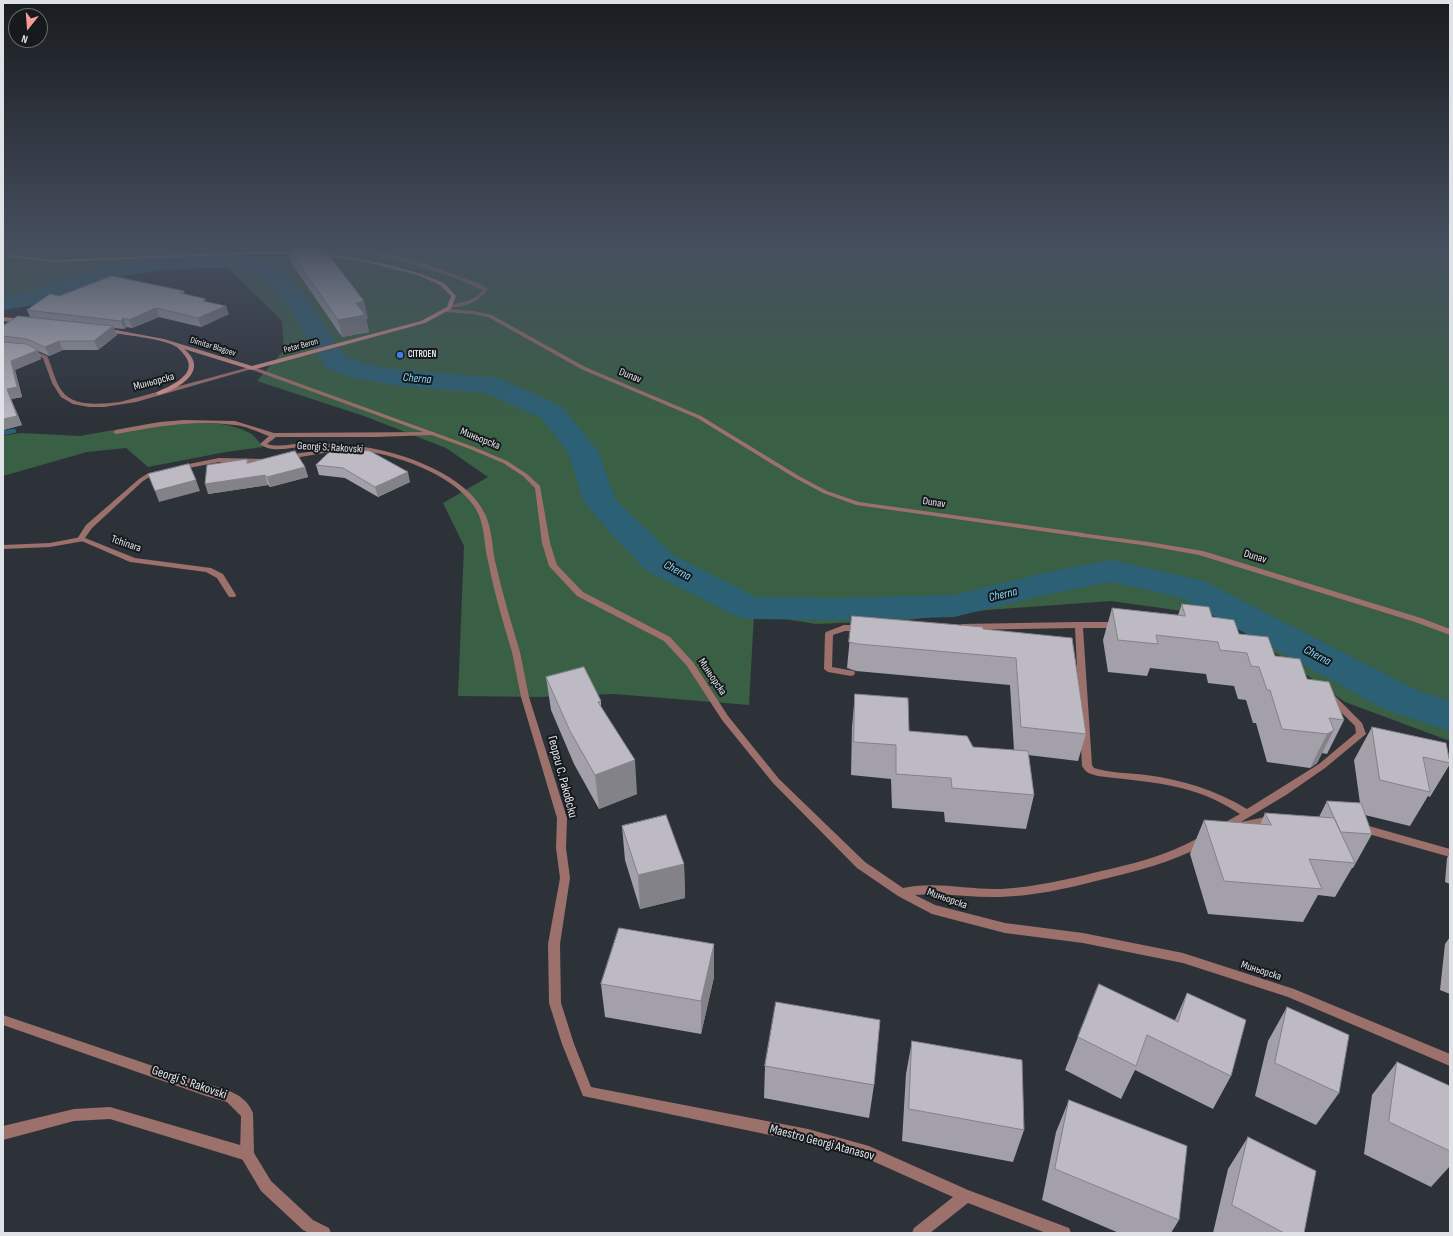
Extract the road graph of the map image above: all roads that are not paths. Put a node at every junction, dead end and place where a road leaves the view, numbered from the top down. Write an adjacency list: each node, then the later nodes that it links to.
1 (453, 304): 3 (main road)
2 (465, 304): 3 (street)
3 (450, 309): 9 (main road, Petar Beron); 26 (street, Dunav)
4 (3, 319): 5 (main road)
5 (27, 322)
6 (98, 329): 7 (main road, Dimitar Blagoev)
7 (177, 345): 9 (main road, Dimitar Blagoev); 10 (main road)
8 (25, 350): 10 (street, Миньорска)
9 (252, 368): 10 (street, Миньорска); 12 (street, Миньорска)
10 (159, 393)
11 (116, 432): 13 (street)
12 (432, 433): 13 (street); 35 (street, Миньорска)
13 (274, 435): 14 (street, Georgi S. Rakovski)
14 (354, 447): 15 (street); 27 (street, Georgi S. Rakovski)
15 (277, 459)
16 (270, 461): 17 (street)
17 (173, 470)
18 (165, 471): 19 (street)
19 (81, 539): 20 (street); 21 (street, Tchinara)
20 (3, 548)
21 (232, 595)
22 (1079, 624): 23 (street); 24 (street); 30 (street)
23 (1127, 625)
24 (954, 627)
25 (868, 628): 28 (street)
26 (1450, 632)
27 (516, 652): 38 (street, Георги С. Раковски)
28 (851, 673)
29 (1324, 690): 30 (street)
30 (1248, 814): 33 (street)
31 (1278, 818): 33 (street)
32 (1353, 826): 34 (street)
33 (1216, 833): 35 (street)
34 (1450, 853)
35 (902, 893): 37 (street, Миньорска)
36 (3, 1020): 40 (street, Georgi S. Rakovski)
37 (1450, 1060)
38 (579, 1074): 41 (street, Maestro Georgi Atanasov)
39 (3, 1133): 40 (street)
40 (247, 1154): 42 (street)
41 (966, 1196): 43 (street); 44 (street, Maestro Georgi Atanasov)
42 (324, 1233)
43 (919, 1233)
44 (1064, 1233)

